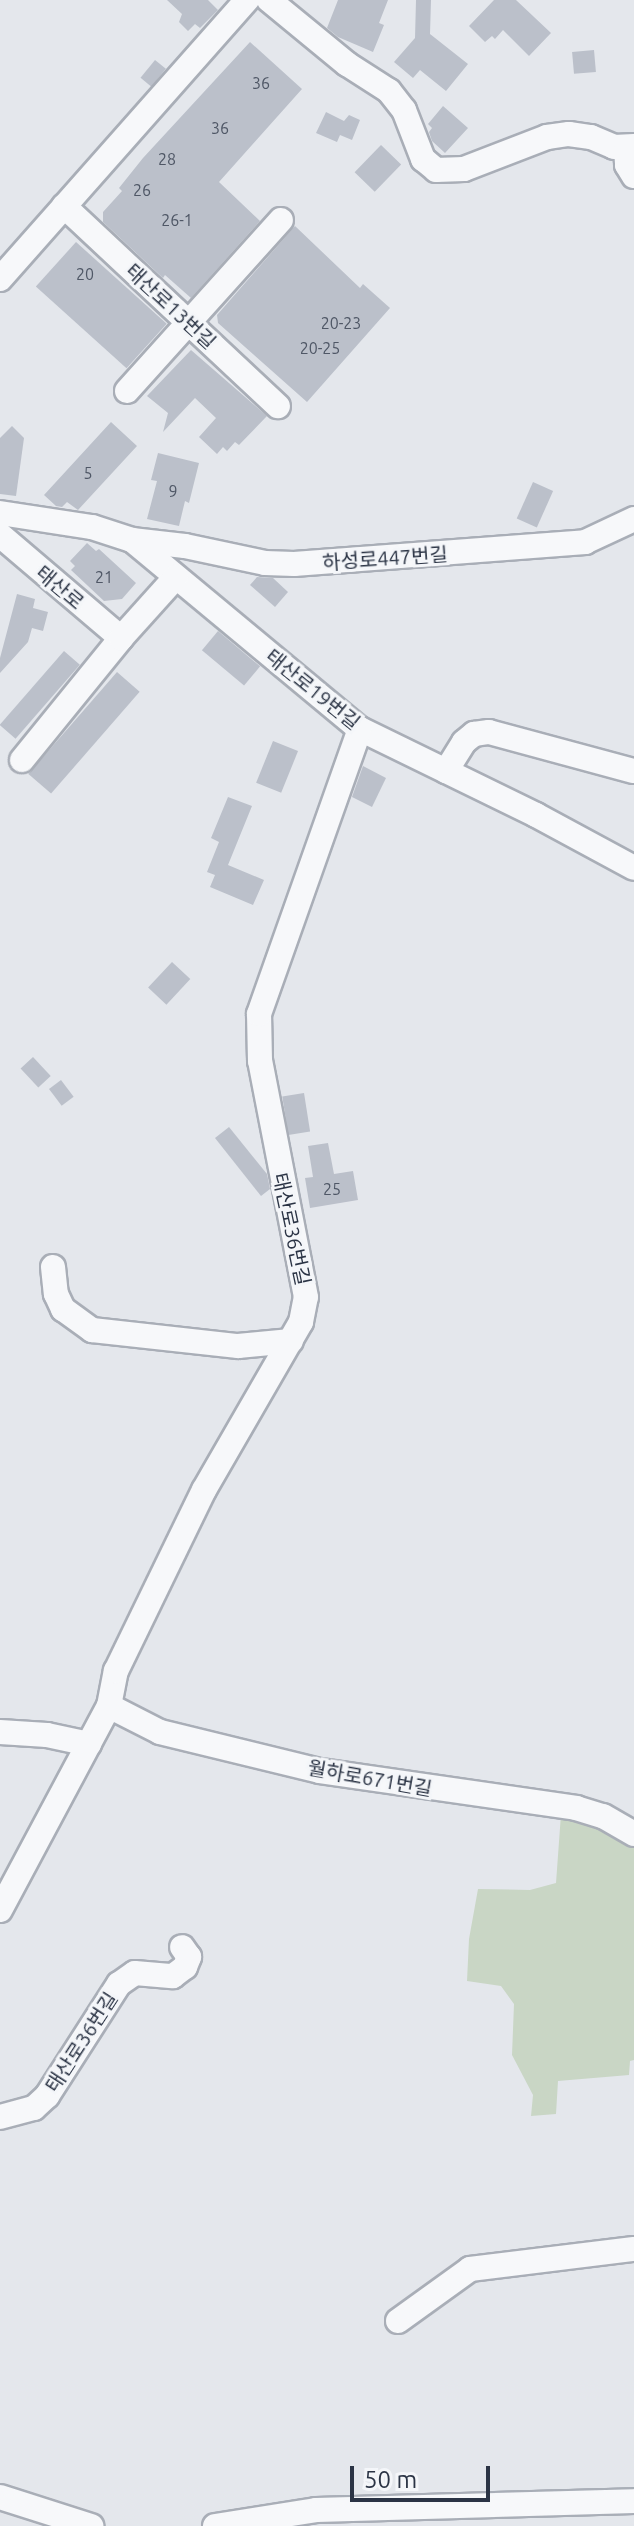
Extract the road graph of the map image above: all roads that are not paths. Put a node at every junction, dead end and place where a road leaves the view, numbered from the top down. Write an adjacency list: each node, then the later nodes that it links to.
1 (269, 0): 3 (street)
2 (238, 3): 5 (street)
3 (630, 148): 4 (street)
4 (634, 176)
5 (64, 206): 7 (street); 8 (street, 태산로13번길)
6 (281, 220): 8 (street)
7 (0, 279)
8 (188, 323): 9 (street); 10 (street, 태산로13번길)
9 (127, 391)
10 (278, 406)
11 (0, 513): 14 (street, 태산로19번길)
12 (634, 519): 14 (street, 하성로447번길)
13 (0, 535): 16 (street, 태산로)
14 (132, 540): 15 (street, 태산로19번길)
15 (176, 577): 16 (street); 17 (street, 태산로19번길)
16 (121, 638): 18 (street)
17 (360, 729): 19 (street, 태산로19번길); 23 (street, 태산로36번길)
18 (22, 760)
19 (446, 771): 20 (street); 21 (street, 태산로19번길)
20 (634, 771)
21 (634, 868)
22 (53, 1267): 23 (street)
23 (291, 1341): 24 (street, 태산로36번길)
24 (109, 1706): 26 (street, 태산로36번길); 27 (street, 월하로671번길)
25 (0, 1732): 26 (street)
26 (89, 1744): 28 (street, 태산로36번길)
27 (634, 1834)
28 (0, 1910)
29 (182, 1947): 30 (street, 태산로36번길)
30 (0, 2117)
31 (634, 2249): 32 (street)
32 (398, 2321)
33 (0, 2497): 36 (street)
34 (634, 2501): 35 (street)
35 (322, 2518): 37 (street)
36 (91, 2526)
37 (215, 2526)

